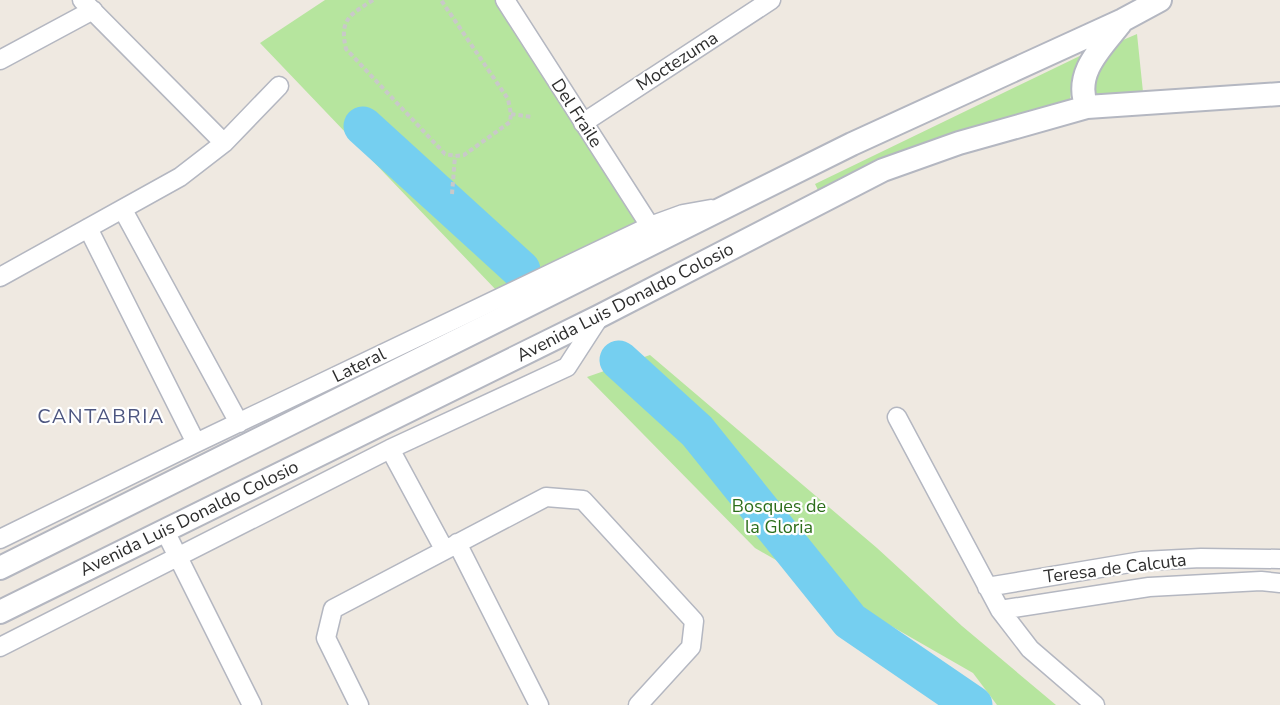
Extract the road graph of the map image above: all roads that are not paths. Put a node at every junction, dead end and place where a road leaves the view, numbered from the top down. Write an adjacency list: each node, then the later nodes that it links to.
1 (505, 0): 10 (street, Del Fraile)
2 (771, 0): 10 (street, Moctezuma)
3 (1153, 2): 5 (street)
4 (88, 5): 6 (street); 11 (street)
5 (1123, 20): 9 (street); 12 (street)
6 (0, 60)
7 (279, 86): 11 (street)
8 (1280, 94): 9 (street, Avenida Luis Donaldo Colosio)
9 (1087, 107): 17 (street, Avenida Luis Donaldo Colosio)
10 (583, 123): 14 (street, Del Fraile)
11 (224, 143): 13 (street)
12 (724, 207): 14 (street, Lateral); 27 (street)
13 (123, 210): 15 (street); 19 (street)
14 (650, 226): 19 (street, Lateral)
15 (88, 228): 16 (street); 20 (street)
16 (0, 277)
17 (600, 316): 21 (street); 22 (street, Avenida Luis Donaldo Colosio)
18 (897, 417): 29 (street)
19 (239, 423): 20 (street, Lateral)
20 (196, 443): 23 (street, Lateral)
21 (390, 448): 24 (street); 25 (street)
22 (165, 531): 25 (street); 31 (street, Avenida Luis Donaldo Colosio)
23 (0, 539)
24 (451, 546): 34 (street); 35 (street); 36 (street)
25 (177, 555): 32 (street); 33 (street)
26 (1280, 558): 29 (street, Teresa de Calcuta)
27 (0, 568)
28 (1280, 583): 30 (street, Teresa de Calcuta)
29 (987, 587): 30 (street)
30 (1000, 610): 37 (street)
31 (0, 612)
32 (0, 647)
33 (252, 705)
34 (359, 705)
35 (539, 705)
36 (638, 705)
37 (1095, 705)

